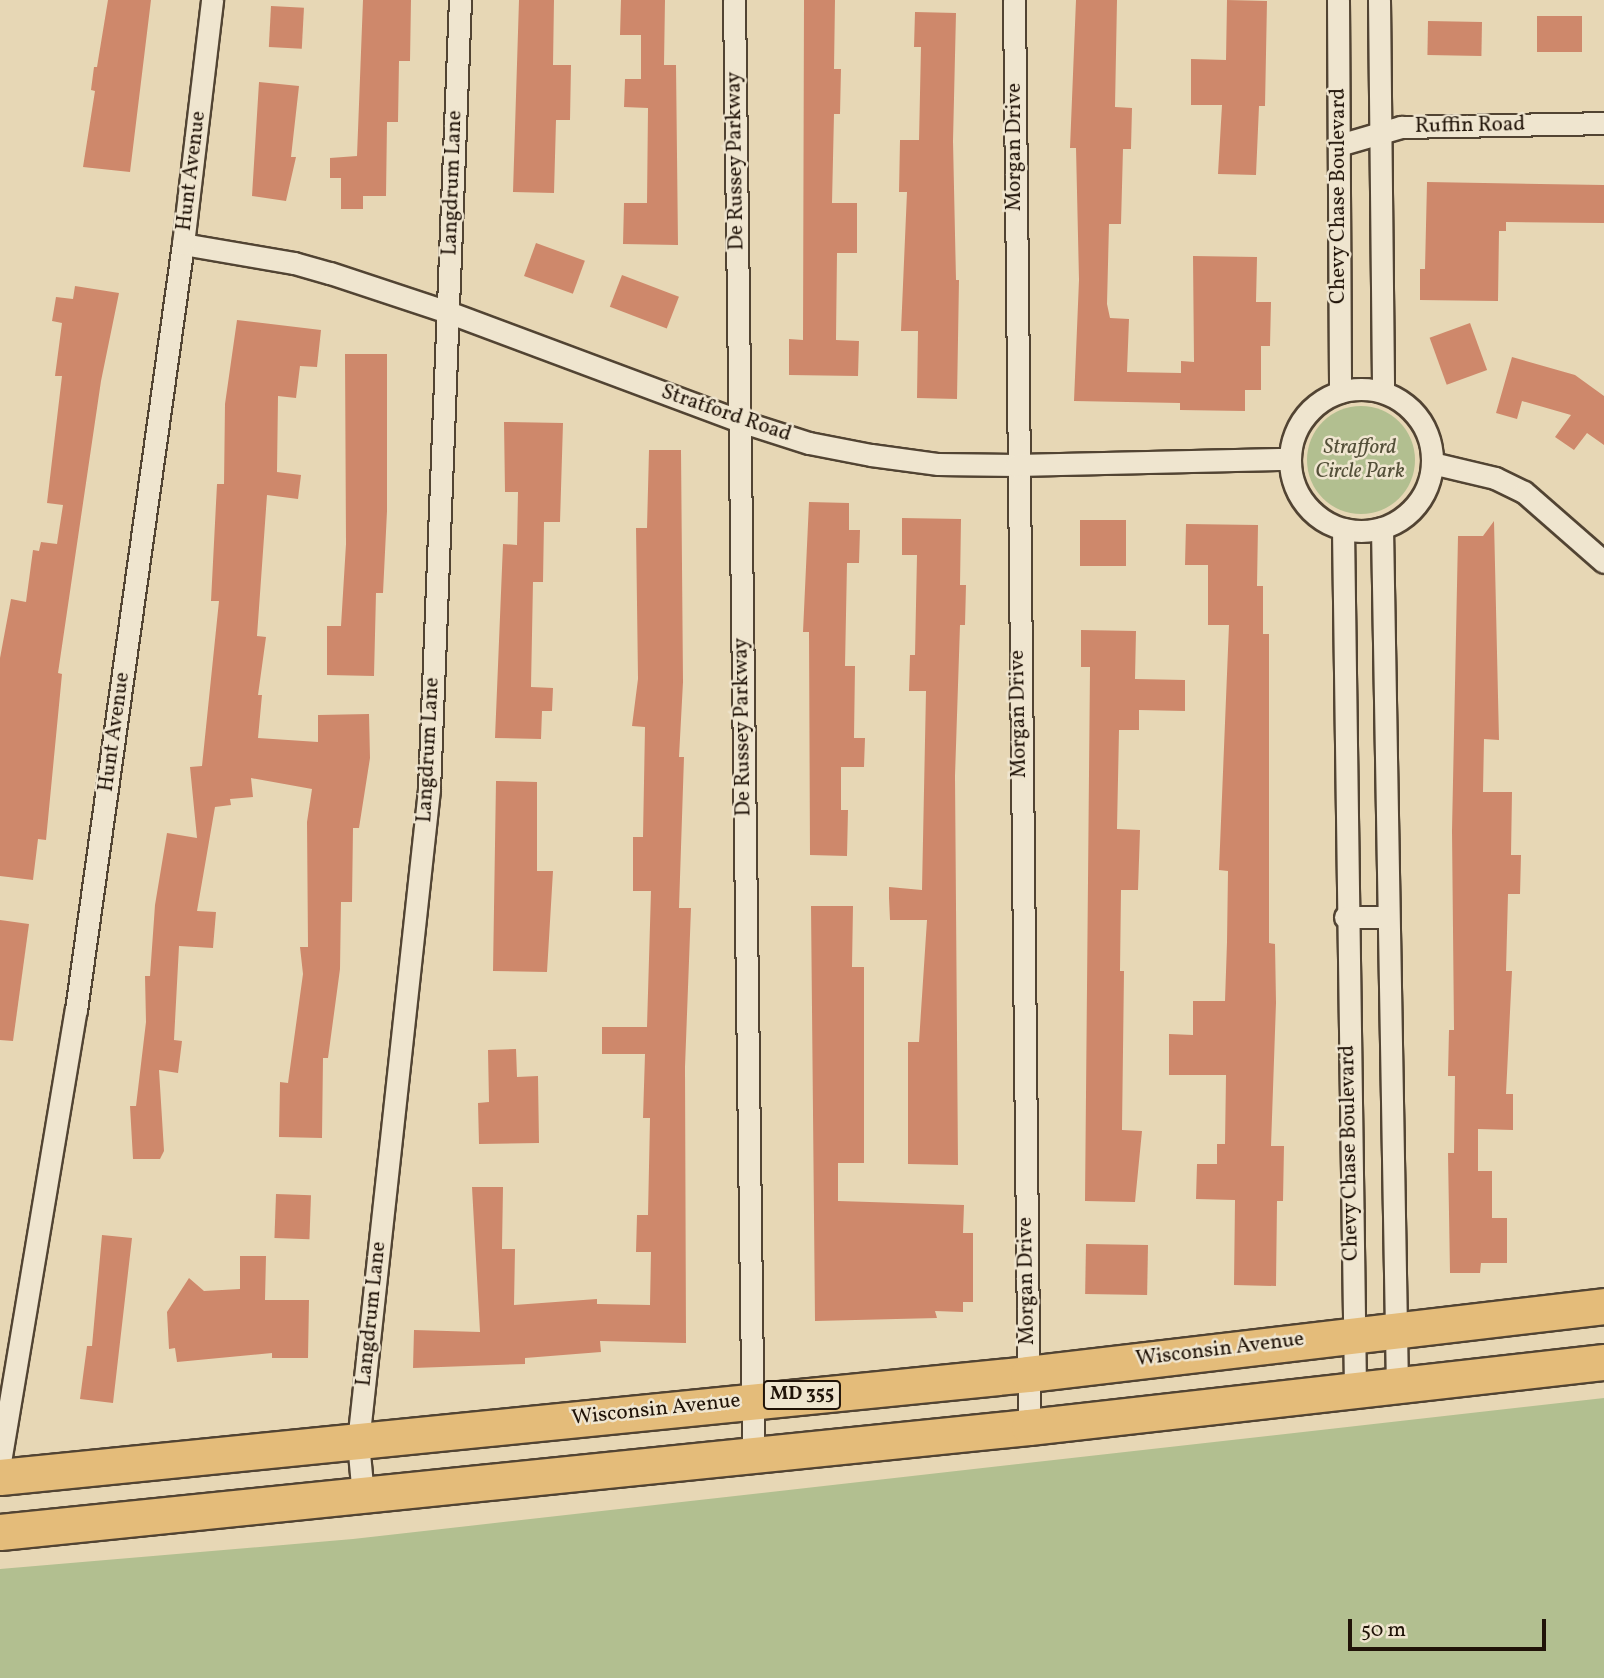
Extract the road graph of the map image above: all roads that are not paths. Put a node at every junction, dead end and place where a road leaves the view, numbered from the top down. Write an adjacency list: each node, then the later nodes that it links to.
1 (212, 0): 10 (street, Hunt Avenue)
2 (460, 0): 11 (street, Langdrum Lane)
3 (734, 0): 14 (street, De Russey Parkway)
4 (1014, 0): 17 (street, Morgan Drive)
5 (1338, 0): 9 (street, Chevy Chase Boulevard)
6 (1378, 0): 8 (street, Chevy Chase Boulevard)
7 (1604, 123): 8 (street, Ruffin Road)
8 (1379, 134): 9 (street, Ruffin Road); 13 (street, Chevy Chase Boulevard)
9 (1339, 145): 12 (street, Chevy Chase Boulevard)
10 (183, 244): 11 (street, Stratford Road); 34 (street, Hunt Avenue)
11 (448, 312): 14 (street, Stratford Road); 32 (street, Langdrum Lane)
12 (1339, 392): 13 (street); 15 (street)
13 (1383, 392): 16 (street)
14 (740, 421): 17 (street, Stratford Road); 30 (street, De Russey Parkway)
15 (1290, 459): 17 (street, Stratford Road); 19 (street)
16 (1432, 463): 18 (street); 20 (street)
17 (1016, 465): 27 (street, Morgan Drive)
18 (1382, 528): 19 (street); 22 (street, Chevy Chase Boulevard)
19 (1343, 529): 21 (street, Chevy Chase Boulevard)
20 (1604, 562)
21 (1345, 917): 22 (street); 25 (street, Chevy Chase Boulevard)
22 (1385, 917): 24 (street, Chevy Chase Boulevard)
23 (1604, 1306): 24 (main road, Wisconsin Avenue / MD 355)
24 (1396, 1329): 25 (main road, Wisconsin Avenue / MD 355); 28 (street, Chevy Chase Boulevard)
25 (1353, 1334): 27 (main road, Wisconsin Avenue / MD 355); 29 (street, Chevy Chase Boulevard)
26 (1604, 1362): 28 (main road)
27 (1028, 1374): 30 (main road, Wisconsin Avenue / MD 355); 31 (street, Morgan Drive)
28 (1397, 1384): 29 (main road)
29 (1354, 1389): 31 (main road)
30 (751, 1400): 32 (main road, Wisconsin Avenue / MD 355); 33 (street, De Russey Parkway)
31 (1029, 1427): 33 (main road)
32 (358, 1442): 35 (main road, Wisconsin Avenue / MD 355); 36 (street, Langdrum Lane)
33 (753, 1455): 36 (main road)
34 (0, 1462)
35 (0, 1477)
36 (363, 1496): 37 (main road)
37 (0, 1532)

